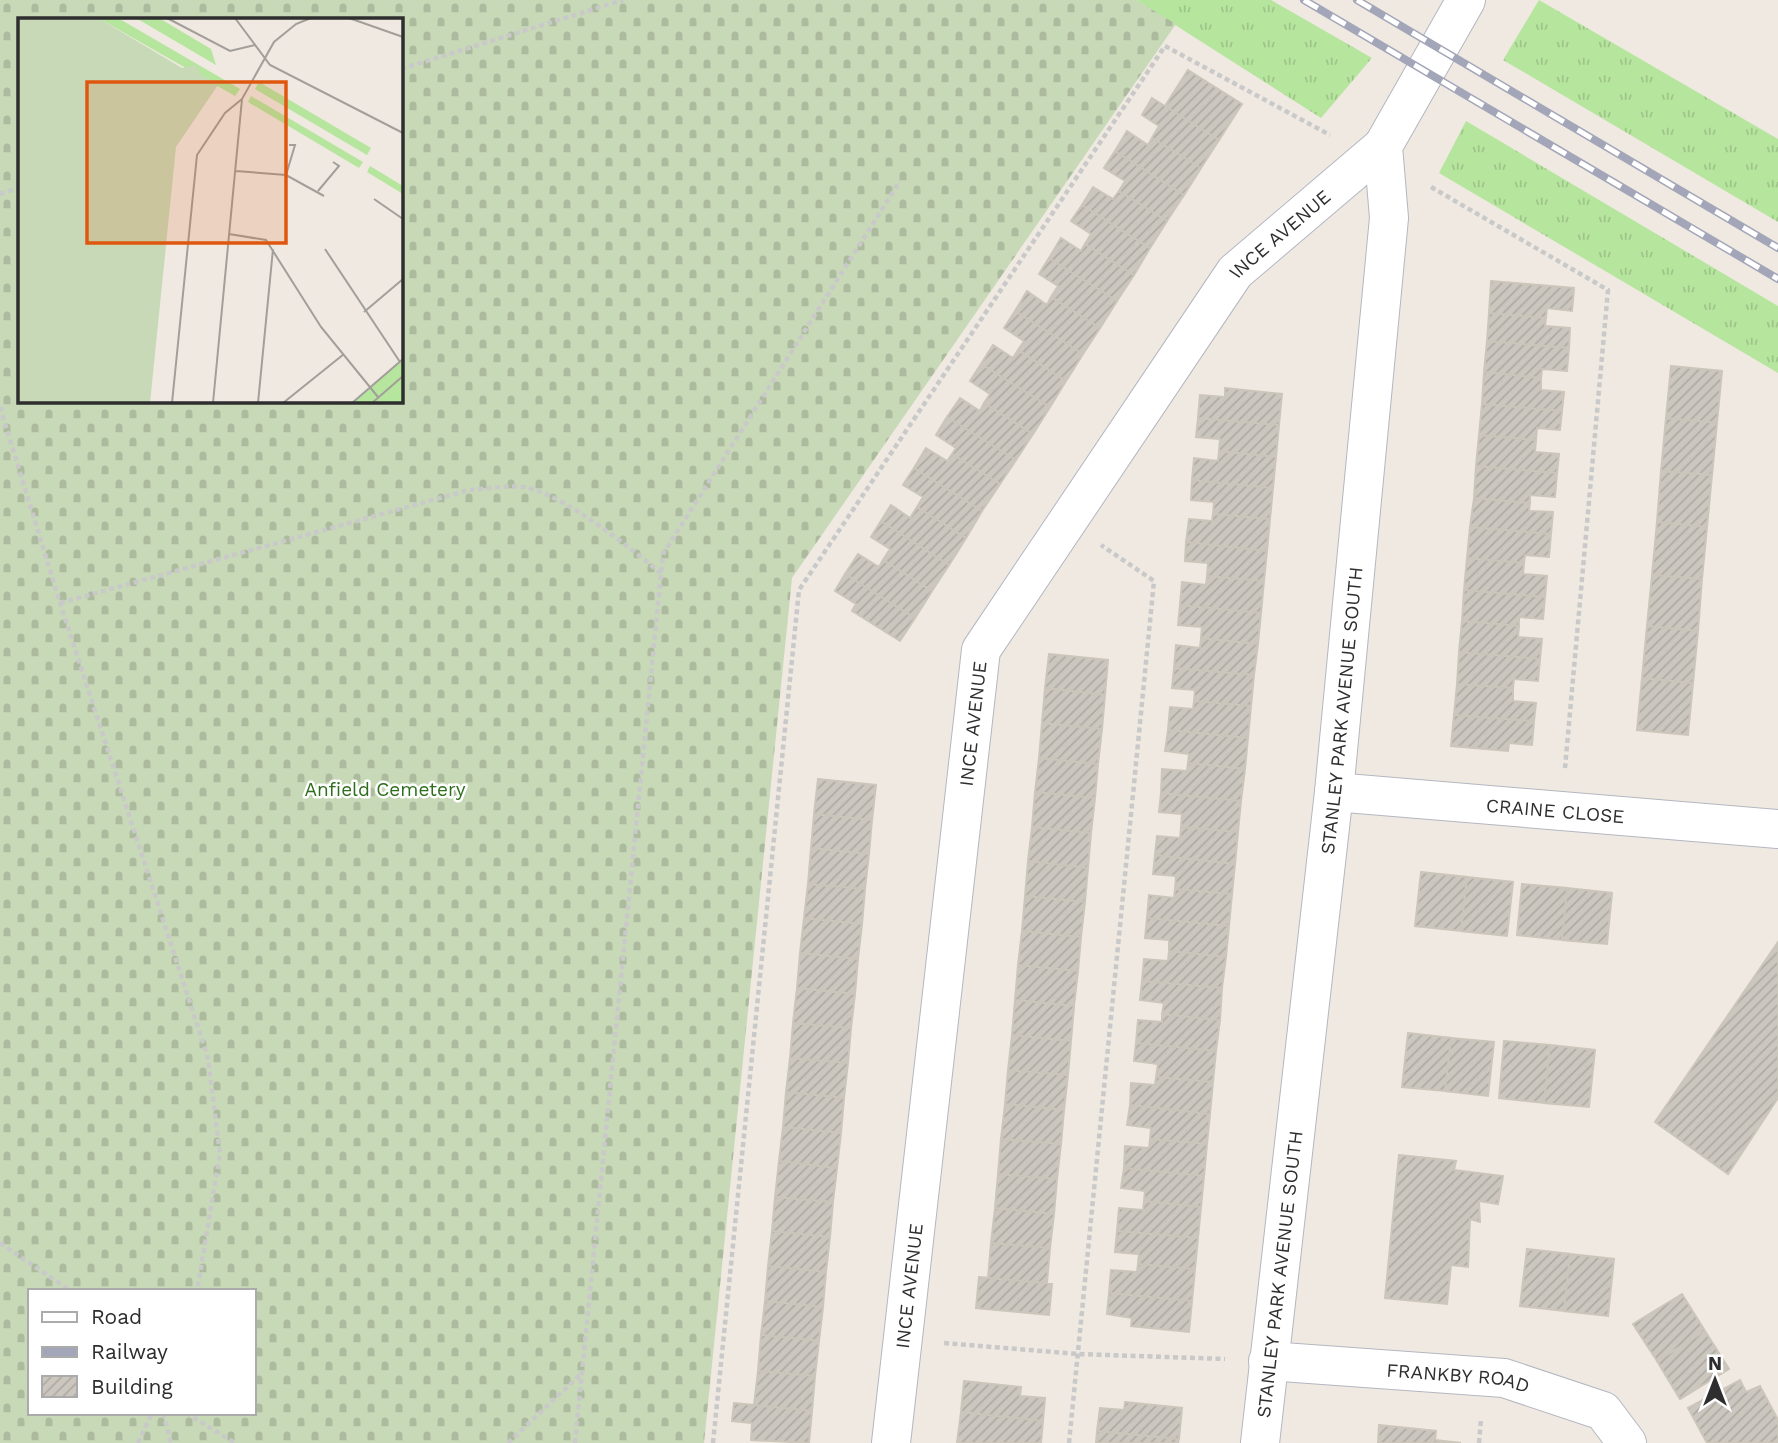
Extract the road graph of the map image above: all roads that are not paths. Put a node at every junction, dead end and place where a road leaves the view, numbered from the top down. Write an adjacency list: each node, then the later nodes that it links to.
1 (1466, 0): 2 (street)
2 (1380, 161): 3 (street, STANLEY PARK AVENUE SOUTH); 6 (street, INCE AVENUE)
3 (1334, 792): 4 (street, CRAINE CLOSE); 5 (street, STANLEY PARK AVENUE SOUTH)
4 (1778, 829)
5 (1268, 1361): 7 (street, STANLEY PARK AVENUE SOUTH); 8 (street, FRANKBY ROAD)
6 (891, 1443)
7 (1260, 1443)
8 (1626, 1443)

